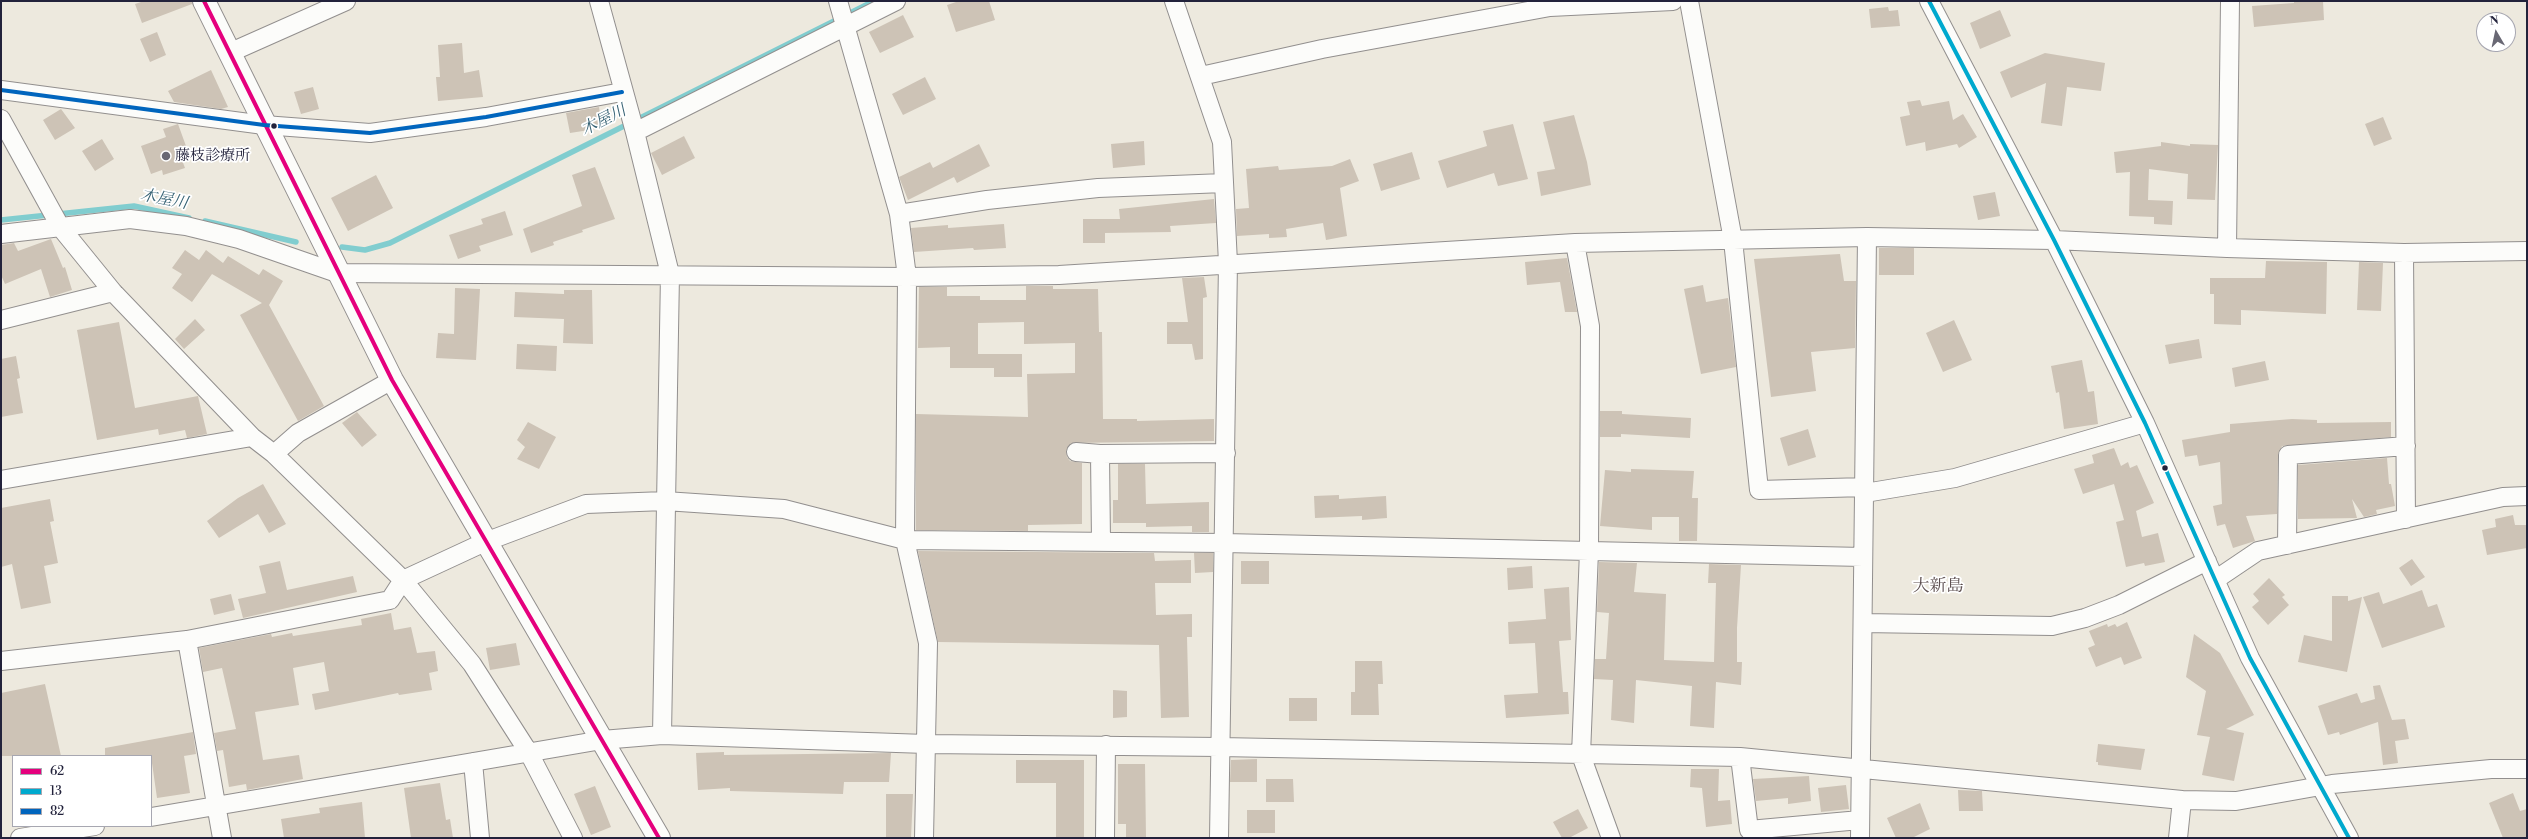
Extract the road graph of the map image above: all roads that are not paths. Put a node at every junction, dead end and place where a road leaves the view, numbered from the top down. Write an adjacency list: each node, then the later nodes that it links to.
1 (204, 1): 11 (main road)
2 (346, 1): 11 (street)
3 (599, 1): 14 (street)
4 (896, 1): 10 (street)
5 (1174, 1): 12 (street)
6 (1672, 1): 12 (street)
7 (1689, 1): 23 (street)
8 (1929, 1): 24 (street)
9 (2230, 1): 26 (street)
10 (841, 15): 17 (street); 19 (street)
11 (229, 53): 16 (main road)
12 (1201, 76): 18 (street)
13 (1, 90): 16 (street)
14 (622, 92): 16 (street); 17 (street)
15 (1, 119): 20 (street)
16 (264, 124): 30 (main road)
17 (632, 124): 31 (street)
18 (1224, 183): 19 (street); 29 (street)
19 (899, 214): 32 (street)
20 (58, 223): 21 (street); 30 (street); 33 (street)
21 (1, 234)
22 (1867, 237): 23 (street); 24 (street); 44 (street)
23 (1733, 240): 25 (street); 44 (street)
24 (2054, 240): 26 (street); 36 (street)
25 (1575, 243): 29 (street); 53 (street)
26 (2227, 248): 28 (street)
27 (2527, 251): 28 (street)
28 (2404, 253): 38 (street)
29 (1228, 263): 32 (street); 40 (street)
30 (337, 273): 31 (street); 35 (main road)
31 (670, 274): 32 (street); 46 (street)
32 (907, 277): 48 (street)
33 (113, 292): 34 (street); 37 (street)
34 (1, 320)
35 (392, 380): 41 (street); 49 (main road)
36 (2145, 423): 44 (street); 55 (street)
37 (252, 437): 41 (street); 43 (street)
38 (2406, 446): 47 (street); 52 (street)
39 (1076, 452): 42 (street)
40 (1226, 453): 42 (street); 51 (street)
41 (274, 454): 56 (street)
42 (1100, 454): 50 (street)
43 (1, 480)
44 (1865, 490): 54 (street)
45 (2527, 496): 47 (street)
46 (665, 501): 48 (street); 49 (street); 61 (street)
47 (2406, 519): 52 (street)
48 (905, 540): 50 (street); 63 (street)
49 (485, 542): 56 (street); 62 (main road)
50 (1101, 542): 51 (street)
51 (1224, 543): 53 (street); 65 (street)
52 (2287, 545): 57 (street)
53 (1589, 551): 54 (street); 67 (street)
54 (1863, 557): 58 (street)
55 (2207, 561): 57 (street); 58 (street)
56 (402, 580): 59 (street); 66 (street)
57 (2215, 580): 72 (street)
58 (1862, 623): 70 (street)
59 (187, 640): 60 (street); 74 (street)
60 (1, 661)
61 (662, 736): 62 (street); 63 (street)
62 (602, 740): 66 (street); 82 (main road)
63 (926, 744): 64 (street); 83 (street)
64 (1106, 746): 65 (street); 84 (street)
65 (1220, 747): 67 (street); 85 (street)
66 (529, 753): 69 (street); 81 (street)
67 (1581, 755): 68 (street); 86 (street)
68 (1740, 757): 70 (street); 76 (street)
69 (473, 762): 74 (street); 80 (street)
70 (1861, 767): 73 (street); 76 (street)
71 (2527, 769): 72 (street)
72 (2319, 786): 73 (street); 89 (street)
73 (2182, 800): 88 (street)
74 (217, 806): 75 (street); 79 (street)
75 (152, 817)
76 (1860, 820): 87 (street)
77 (89, 827): 78 (street)
78 (20, 838)
79 (222, 838)
80 (480, 838)
81 (573, 838)
82 (659, 838)
83 (924, 838)
84 (1105, 838)
85 (1219, 838)
86 (1611, 838)
87 (1860, 838)
88 (2178, 838)
89 (2349, 838)

